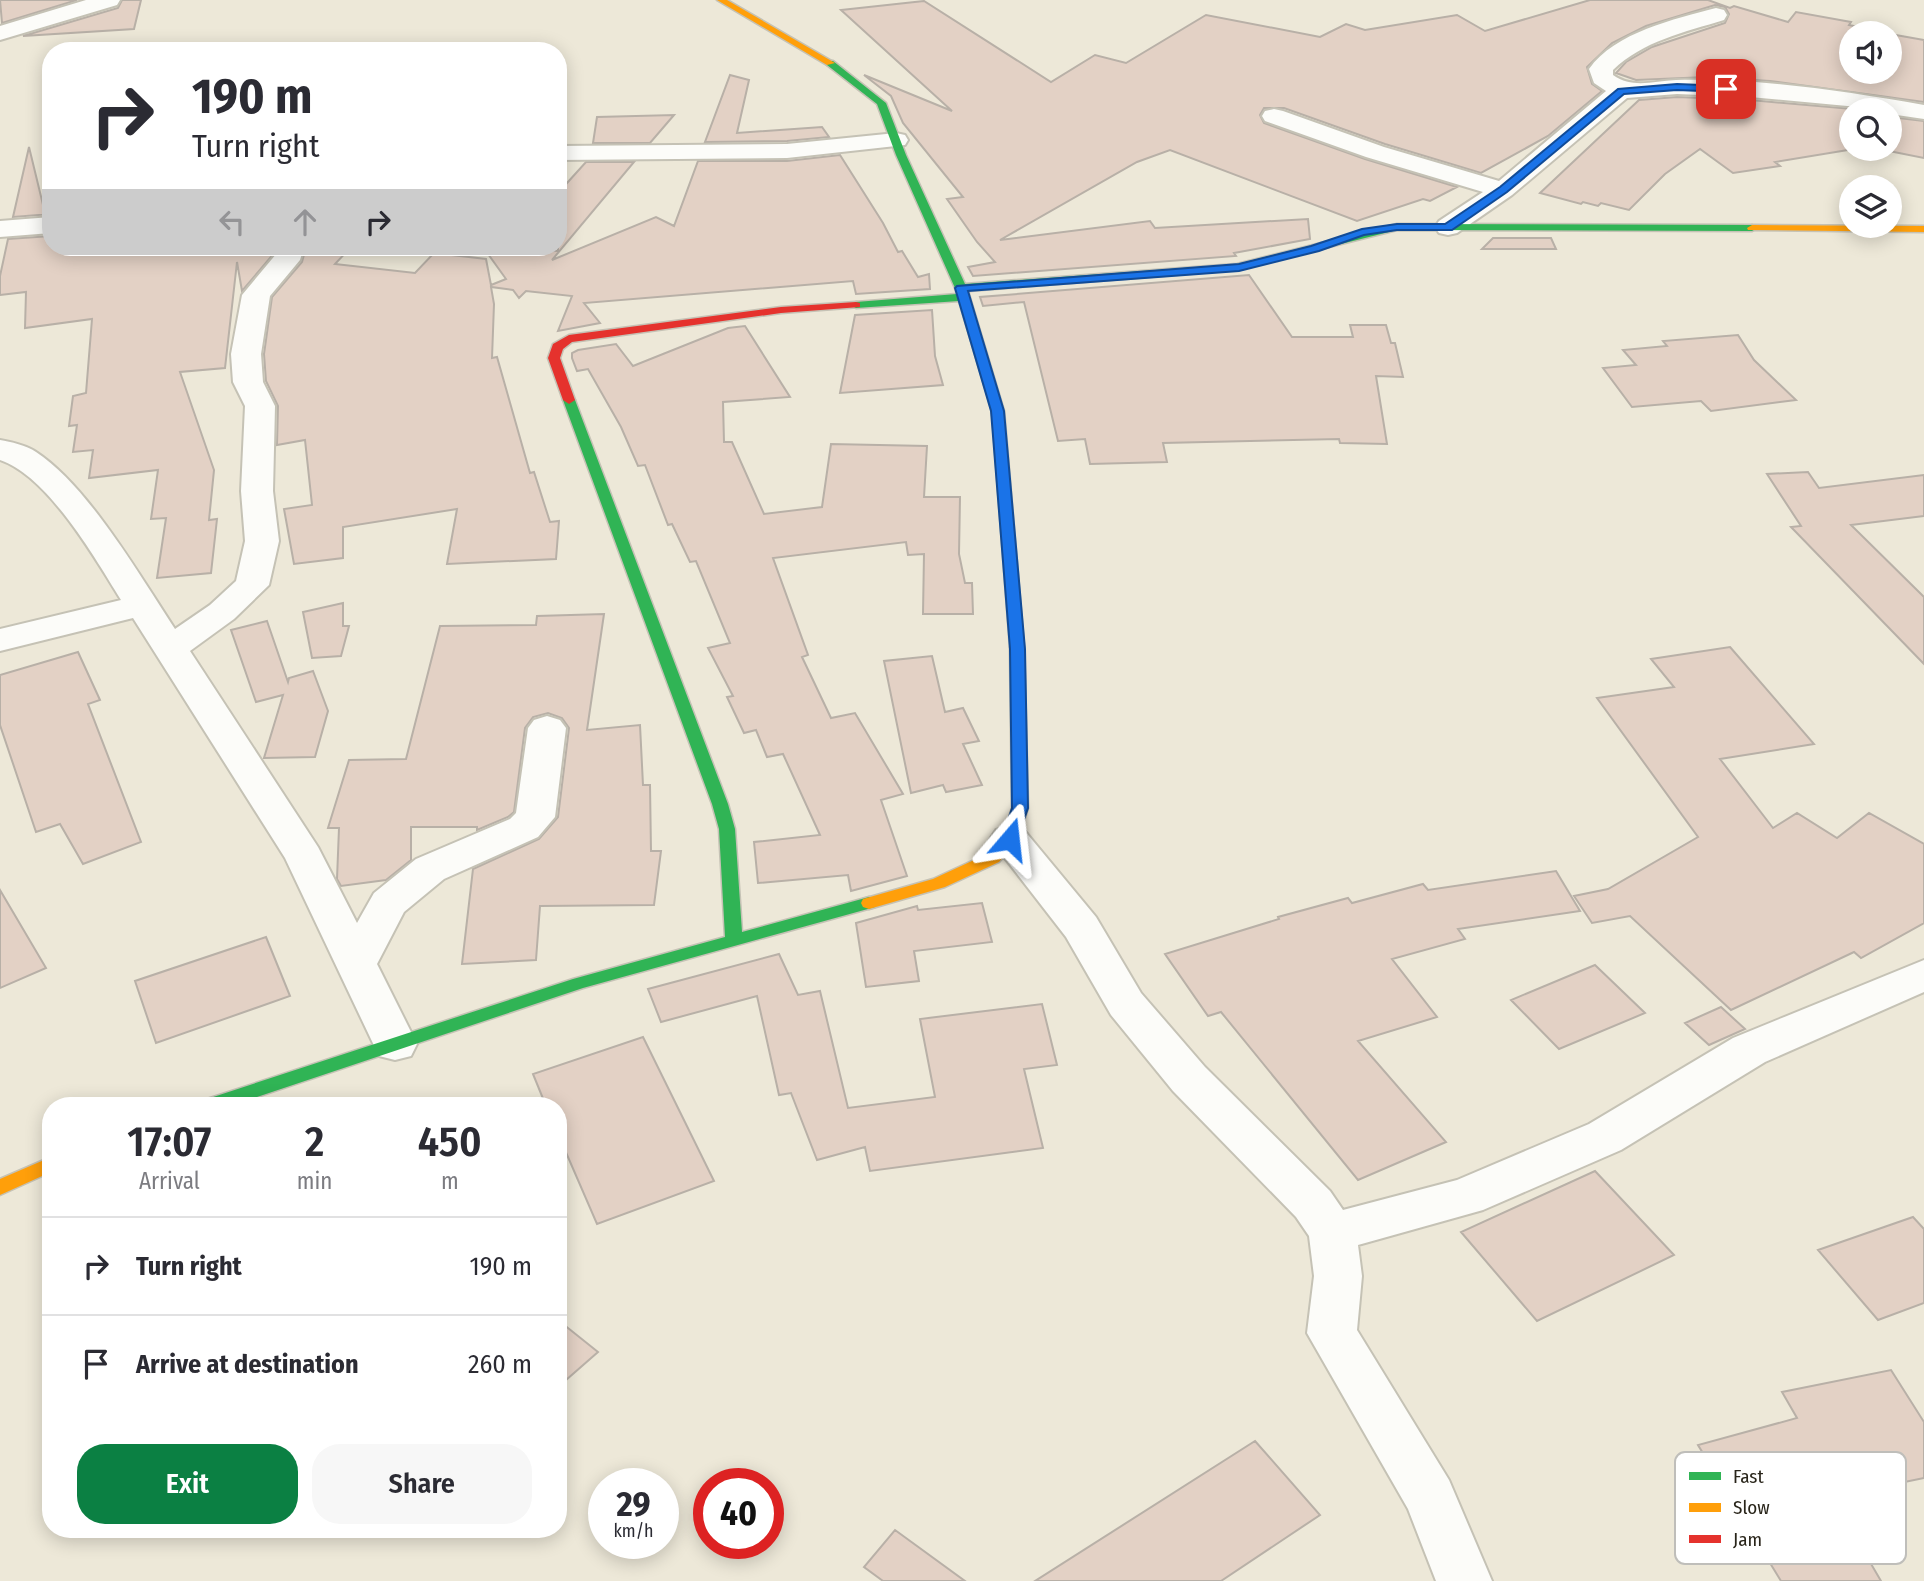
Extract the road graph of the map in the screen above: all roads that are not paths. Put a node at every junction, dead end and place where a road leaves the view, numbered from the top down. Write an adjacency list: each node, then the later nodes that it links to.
1 (109, 0): 4 (street)
2 (722, 0): 8 (street)
3 (1716, 15): 5 (street)
4 (0, 33)
5 (1622, 91): 6 (street); 10 (street)
6 (1924, 112)
7 (1274, 116): 10 (street)
8 (896, 140): 9 (street); 16 (street)
9 (567, 153)
10 (1503, 190): 12 (street)
11 (42, 226): 13 (street)
12 (1448, 228): 14 (street); 16 (street)
13 (0, 229)
14 (1924, 229)
15 (288, 256): 20 (street)
16 (962, 293): 22 (street); 23 (street)
17 (0, 449): 18 (street)
18 (142, 605): 19 (street); 20 (street)
19 (0, 640)
20 (170, 649): 24 (street)
21 (547, 728): 24 (street)
22 (1010, 839): 23 (street); 30 (street)
23 (734, 940): 26 (street)
24 (356, 964): 26 (street)
25 (1924, 975): 30 (street)
26 (395, 1044): 27 (street)
27 (235, 1097)
28 (42, 1168): 29 (street)
29 (0, 1187)
30 (1332, 1232): 31 (street)
31 (1464, 1581)

